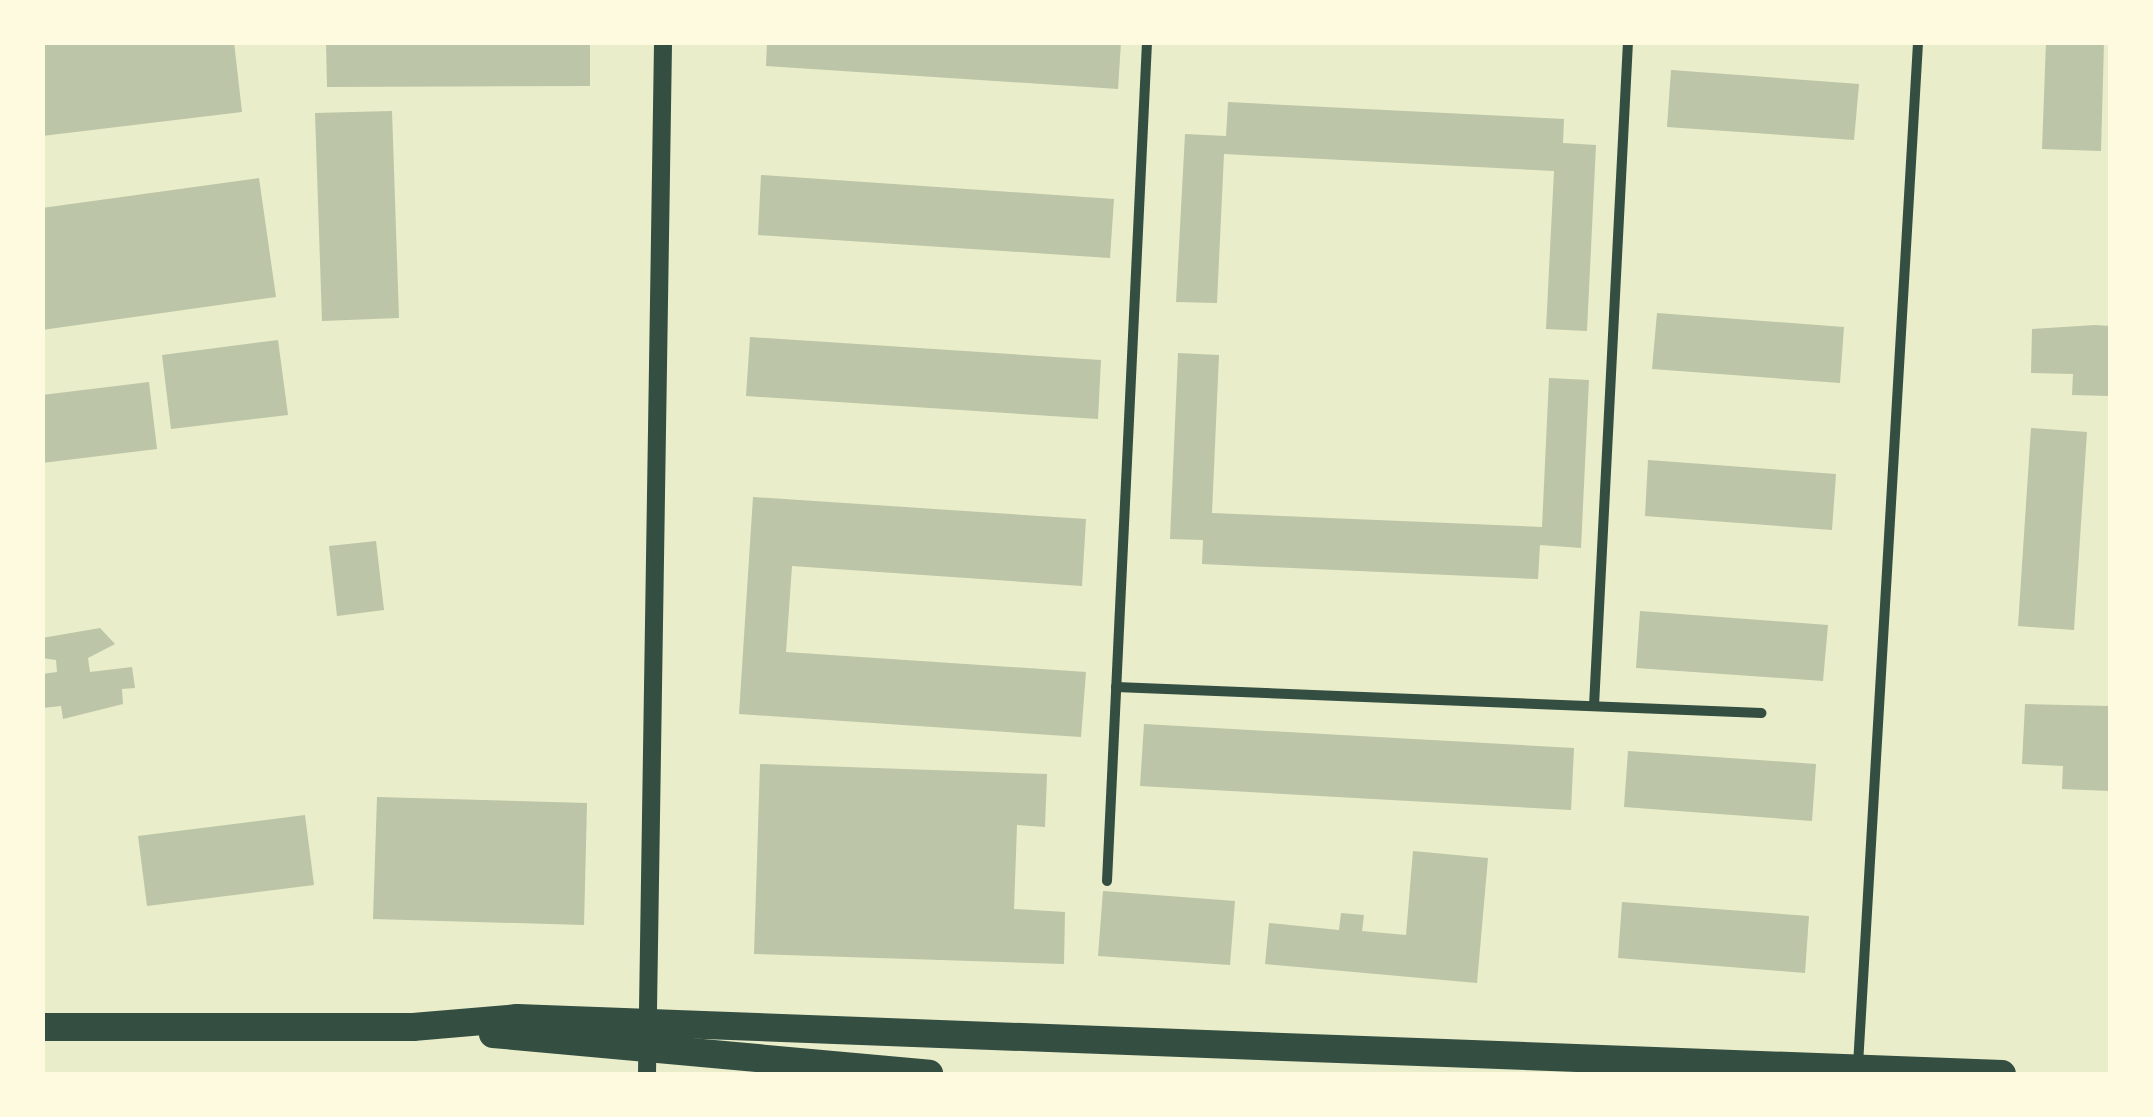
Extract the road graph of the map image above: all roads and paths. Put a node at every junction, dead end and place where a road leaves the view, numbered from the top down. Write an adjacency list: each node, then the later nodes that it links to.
1 (662, 42): 11 (street)
2 (1148, 42): 5 (street)
3 (1628, 42): 6 (street)
4 (1918, 42): 13 (street)
5 (1116, 687): 6 (street); 8 (street)
6 (1594, 706): 7 (street)
7 (1762, 713)
8 (1107, 881)
9 (42, 1027): 10 (highway)
10 (413, 1027): 12 (highway); 14 (highway)
11 (647, 1074)
12 (930, 1074)
13 (1857, 1074)
14 (2002, 1074)

